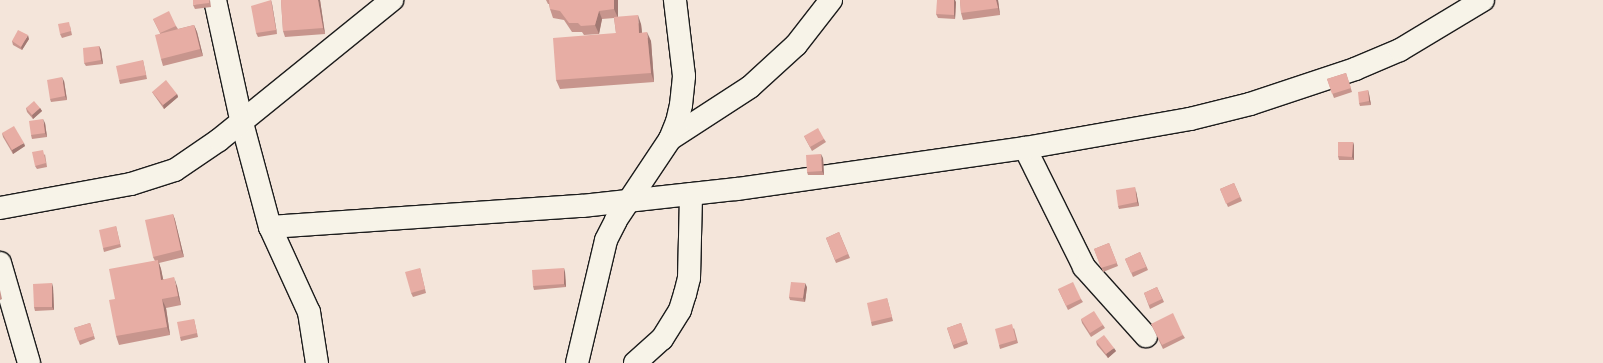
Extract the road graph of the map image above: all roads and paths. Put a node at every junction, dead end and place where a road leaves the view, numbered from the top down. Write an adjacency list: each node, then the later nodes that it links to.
1 (215, 0): 6 (street)
2 (392, 0): 6 (street)
3 (675, 0): 7 (street)
4 (831, 0): 7 (street)
5 (1484, 0): 8 (street)
6 (241, 119): 11 (street); 12 (street)
7 (670, 139): 10 (street)
8 (1025, 148): 9 (street); 14 (street)
9 (691, 194): 10 (street); 18 (street)
10 (629, 201): 12 (street); 17 (street)
11 (0, 208)
12 (270, 227): 16 (street)
13 (0, 263): 15 (street)
14 (1146, 336)
15 (29, 363)
16 (317, 363)
17 (577, 363)
18 (636, 363)

